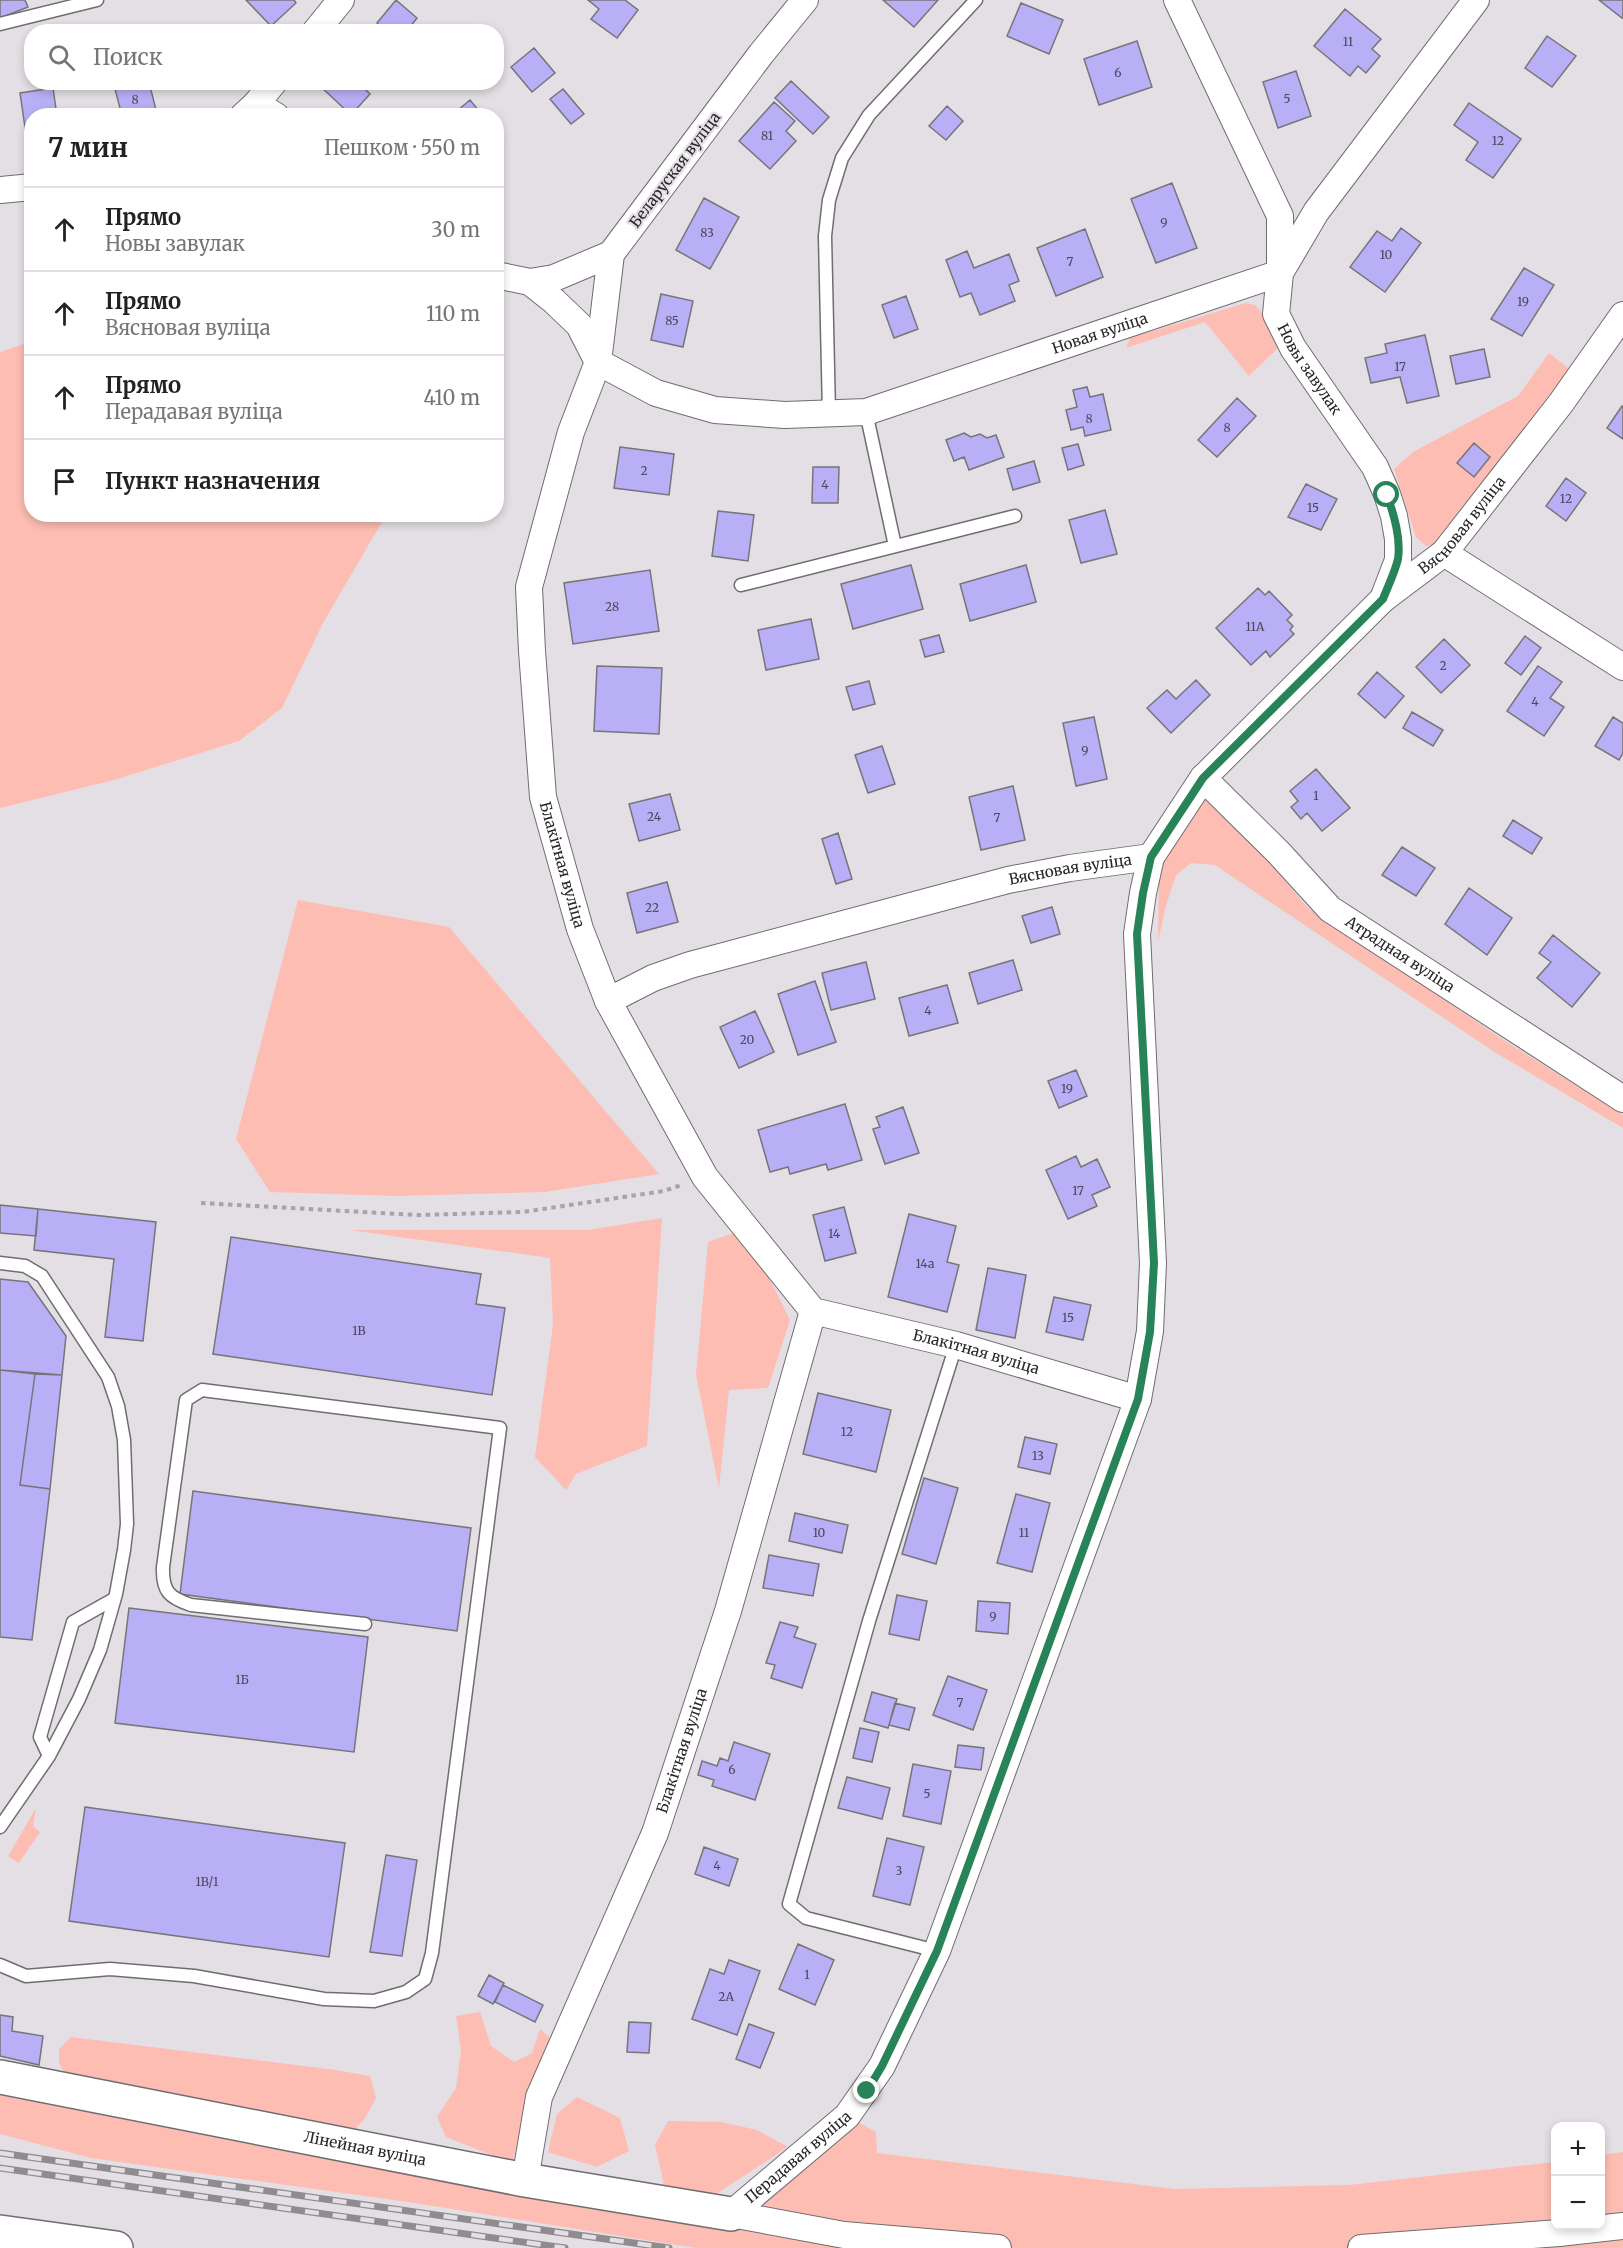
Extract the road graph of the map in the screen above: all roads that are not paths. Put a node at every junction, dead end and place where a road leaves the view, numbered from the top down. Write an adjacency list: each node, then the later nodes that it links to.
1 (97, 0): 7 (lane)
2 (341, 0): 8 (street)
3 (805, 0): 13 (street, Беларуская вуліца)
4 (976, 0): 20 (lane)
5 (1177, 0): 14 (street, Новы завулак)
6 (1476, 0): 14 (street)
7 (0, 24)
8 (322, 24)
9 (270, 90): 10 (street)
10 (260, 108)
11 (24, 188): 12 (street)
12 (0, 190)
13 (611, 254): 16 (street); 18 (street)
14 (1280, 273): 19 (street, Новая вуліца); 25 (street, Новы завулак)
15 (504, 277): 16 (street)
16 (530, 282): 18 (street)
17 (1623, 315): 23 (street, Вясновая вуліца)
18 (598, 362): 20 (street, Новая вуліца); 29 (street, Блакітная вуліца)
19 (866, 412): 20 (street, Новая вуліца); 22 (lane)
20 (829, 413)
21 (1015, 516): 22 (lane)
22 (894, 546): 24 (lane)
23 (1444, 554): 25 (street, Вясновая вуліца); 26 (street)
24 (741, 585)
25 (1383, 599): 27 (street, Вясновая вуліца)
26 (1623, 667)
27 (1203, 778): 28 (street, Вясновая вуліца); 30 (street, Атрадная вуліца)
28 (1151, 857): 29 (street, Вясновая вуліца); 34 (street, Перадавая вуліца)
29 (608, 1000): 32 (street, Блакітная вуліца)
30 (1623, 1099)
31 (0, 1263): 35 (lane)
32 (813, 1311): 33 (street, Блакітная вуліца); 42 (street, Блакітная вуліца)
33 (956, 1345): 34 (street, Блакітная вуліца); 39 (lane)
34 (1138, 1399): 39 (street, Перадавая вуліца)
35 (114, 1599): 37 (lane); 37 (lane)
36 (365, 1624): 40 (lane)
37 (49, 1756): 38 (lane)
38 (0, 1827)
39 (937, 1951): 43 (street, Перадавая вуліца)
40 (0, 1965)
41 (0, 2077): 42 (main road, Лінейная вуліца)
42 (525, 2180): 43 (main road, Лінейная вуліца)
43 (731, 2214): 47 (street)
44 (1623, 2226): 48 (street)
45 (0, 2232): 46 (main road)
46 (117, 2248)
47 (998, 2248)
48 (1361, 2248)

